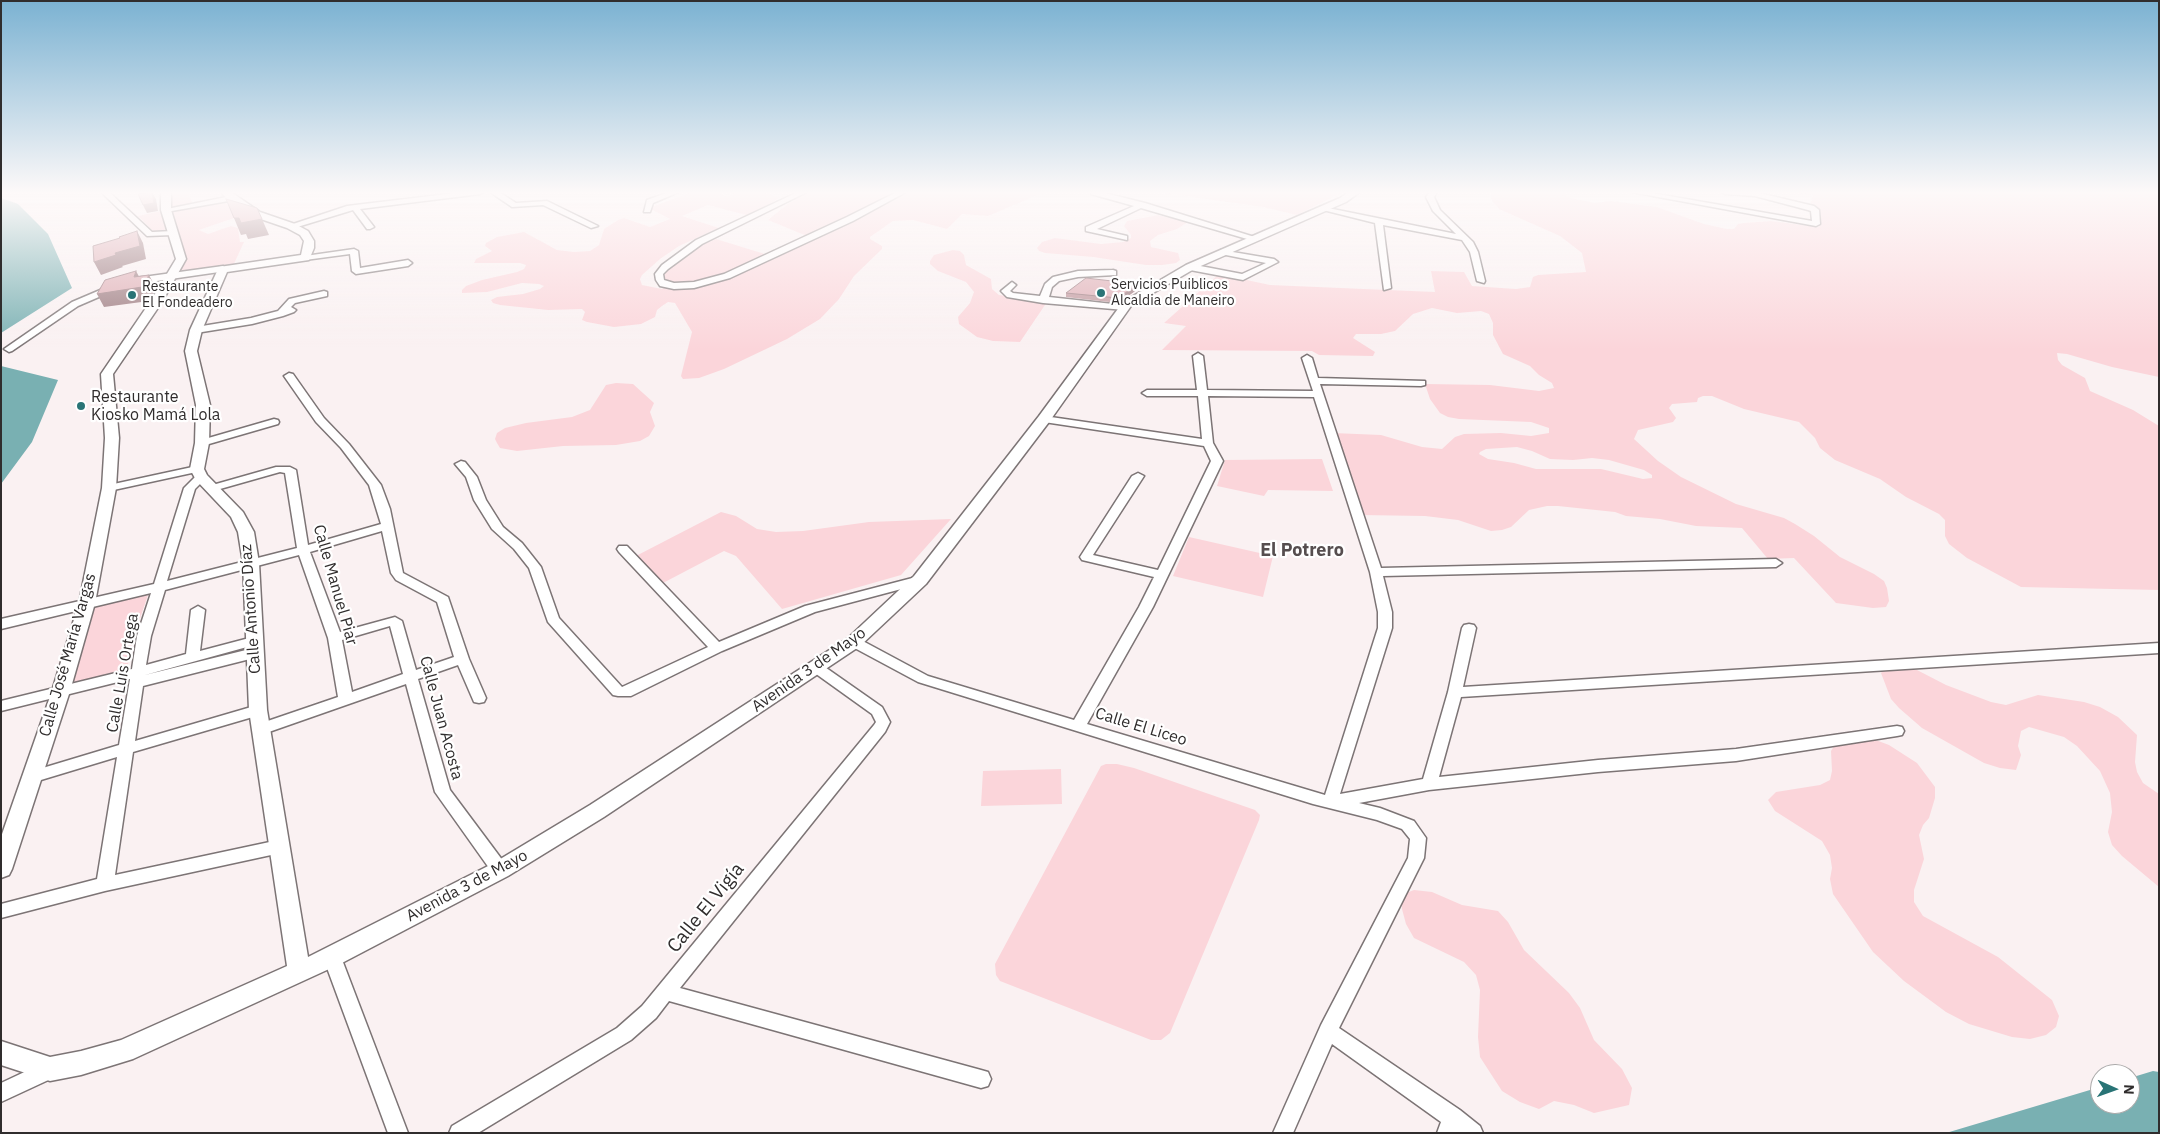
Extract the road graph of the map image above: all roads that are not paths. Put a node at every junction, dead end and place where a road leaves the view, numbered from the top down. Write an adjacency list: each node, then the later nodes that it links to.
1 (177, 245): 14 (street, Calle José María Vargas)
2 (309, 245): 9 (street)
3 (695, 245): 4 (street)
4 (794, 245)
5 (1242, 245): 8 (street, Avenida 3 de Mayo)
6 (1382, 245): 17 (street)
7 (1469, 245): 15 (street)
8 (1224, 252): 11 (street, Avenida 3 de Mayo); 11 (street)
9 (305, 258): 10 (street); 12 (street)
10 (408, 263)
11 (1190, 267): 20 (street, Avenida 3 de Mayo)
12 (223, 269): 14 (street); 23 (street)
13 (1113, 273): 19 (street)
14 (172, 276): 24 (street); 40 (street, Calle José María Vargas)
15 (1481, 281)
16 (1012, 285): 19 (street)
17 (1387, 288)
18 (324, 294): 22 (street)
19 (1044, 300): 20 (street)
20 (1122, 308): 33 (street, Avenida 3 de Mayo)
21 (291, 310): 22 (street)
22 (280, 314): 23 (street)
23 (196, 330): 35 (street)
24 (9, 350)
25 (1198, 356): 31 (street)
26 (1307, 358): 28 (street)
27 (289, 376): 41 (street)
28 (1314, 381): 29 (street); 32 (street)
29 (1421, 383)
30 (1147, 393): 31 (street)
31 (1203, 393): 32 (street); 36 (street)
32 (1318, 394): 46 (street)
33 (1044, 419): 36 (street); 48 (street, Avenida 3 de Mayo)
34 (274, 422): 35 (street)
35 (202, 443): 39 (street)
36 (1208, 443): 47 (street)
37 (461, 464): 57 (street)
38 (1138, 476): 47 (street)
39 (204, 478): 40 (street); 43 (street, Calle Manuel Piar); 44 (street, Calle Antonio Díaz); 49 (street, Calle Luis Ortega)
40 (110, 488): 50 (street, Calle José María Vargas)
41 (387, 526): 43 (street); 60 (street)
42 (623, 549): 57 (street)
43 (303, 550): 44 (street); 54 (street, Calle Manuel Piar)
44 (251, 563): 49 (street); 56 (street, Calle Antonio Díaz)
45 (1776, 563): 46 (street)
46 (1376, 572): 76 (street)
47 (1161, 574): 70 (street)
48 (920, 580): 55 (street, Avenida 3 de Mayo); 57 (street)
49 (159, 587): 50 (street); 63 (street, Calle Luis Ortega)
50 (87, 603): 52 (street); 64 (street, Calle José María Vargas)
51 (198, 610): 59 (street)
52 (2, 624)
53 (1469, 628): 65 (street)
54 (335, 638): 62 (street, Calle Juan Acosta); 67 (street, Calle Manuel Piar)
55 (854, 642): 61 (street, Avenida 3 de Mayo); 70 (street, Calle El Liceo)
56 (254, 647): 59 (street); 63 (street); 69 (street, Calle Antonio Díaz)
57 (717, 648)
58 (2159, 648): 65 (street)
59 (193, 657): 63 (street)
60 (462, 659): 62 (street); 66 (street)
61 (817, 668): 79 (street, Avenida 3 de Mayo); 84 (street, Calle El Vigía)
62 (411, 676): 67 (street); 79 (street, Calle Juan Acosta)
63 (139, 677): 64 (street); 73 (street, Calle Luis Ortega)
64 (61, 691): 68 (street); 74 (street, Calle José María Vargas)
65 (1455, 692): 75 (street)
66 (479, 698)
67 (346, 699): 71 (street)
68 (1, 706)
69 (258, 710): 71 (street, Calle Antonio Díaz); 73 (street)
70 (1078, 726): 76 (street, Calle El Liceo)
71 (261, 730): 77 (street, Calle Antonio Díaz)
72 (1897, 731): 75 (street)
73 (127, 748): 74 (street); 80 (street, Calle Luis Ortega)
74 (31, 777): 78 (street, Calle José María Vargas)
75 (1429, 784): 76 (street)
76 (1330, 802): 85 (street, Calle El Liceo)
77 (279, 847): 80 (street); 83 (street, Calle Antonio Díaz)
78 (1, 869)
79 (500, 870): 82 (street, Avenida 3 de Mayo)
80 (105, 884): 81 (street)
81 (1, 911)
82 (332, 957): 83 (street, Avenida 3 de Mayo); 91 (street)
83 (299, 971): 87 (street, Avenida 3 de Mayo)
84 (665, 992): 88 (street); 92 (street, Calle El Vigía)
85 (1328, 1031): 90 (street); 93 (street)
86 (1, 1053): 87 (street)
87 (50, 1068): 89 (street)
88 (981, 1079)
89 (1, 1093)
90 (1450, 1125): 94 (street)
91 (398, 1133)
92 (459, 1133)
93 (1283, 1133)
94 (1473, 1133)

